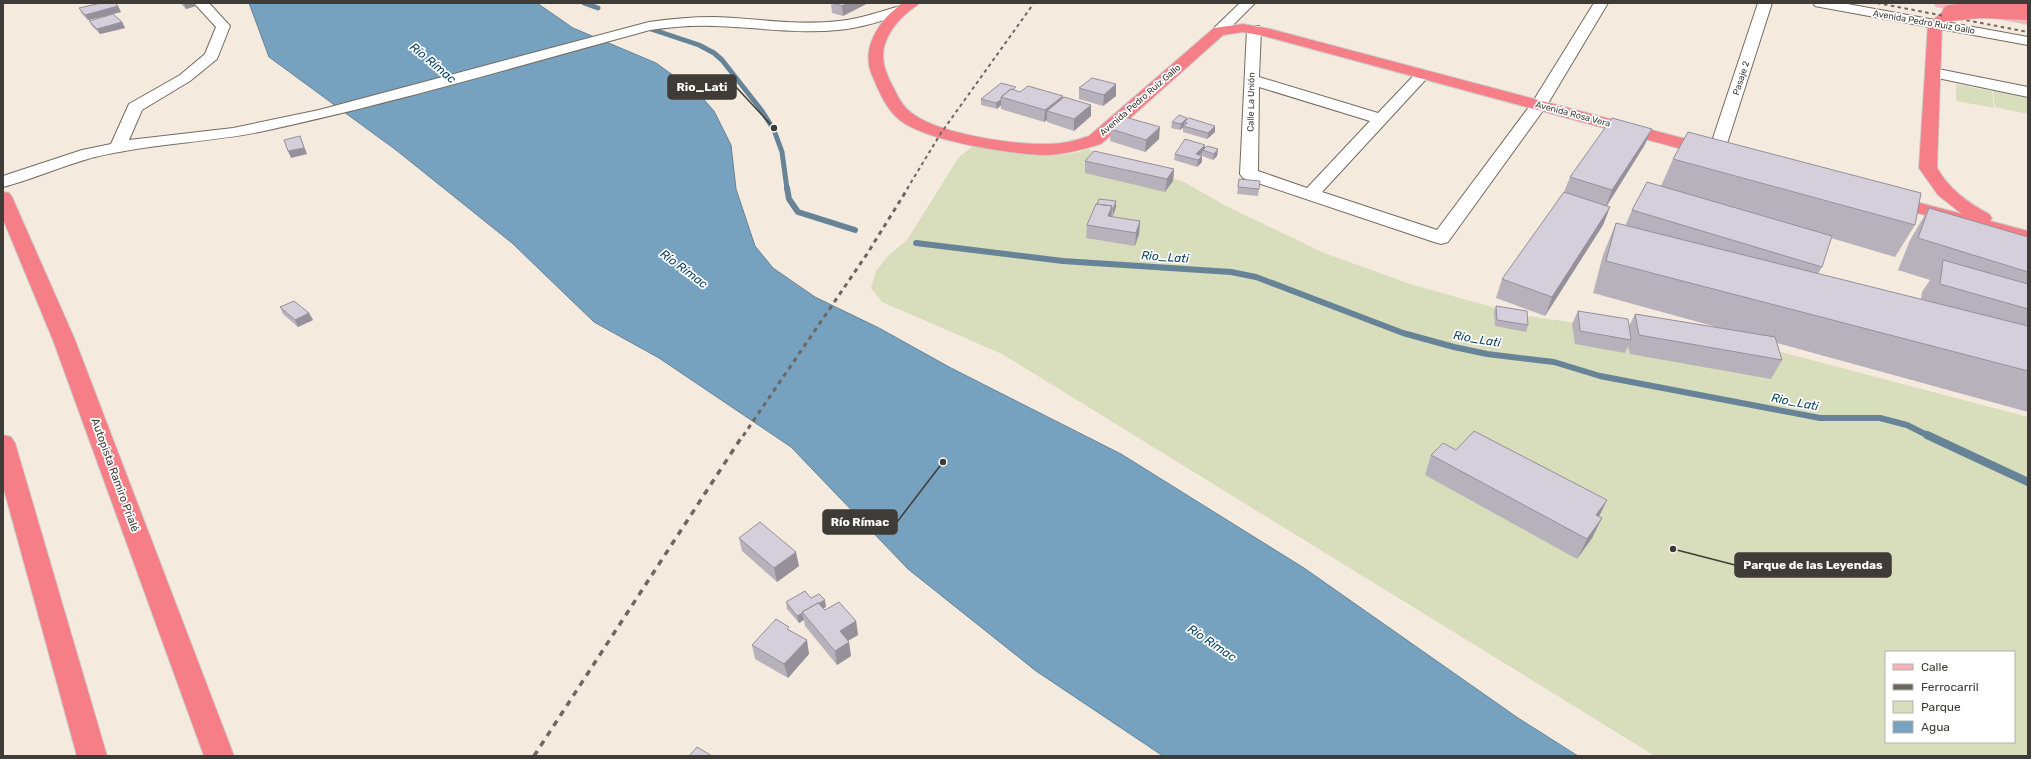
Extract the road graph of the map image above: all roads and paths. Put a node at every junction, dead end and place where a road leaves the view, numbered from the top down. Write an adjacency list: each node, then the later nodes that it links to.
1 (201, 3): 20 (street)
2 (1248, 3): 12 (street)
3 (1602, 3): 18 (street)
4 (1765, 3): 21 (street, Pasaje 2)
5 (1820, 3): 10 (street, Avenida Pedro Ruiz Gallo)
6 (2012, 3): 9 (highway)
7 (906, 6): 12 (highway, Avenida Pedro Ruiz Gallo); 20 (street)
8 (1945, 8): 9 (highway, bridge); 10 (highway)
9 (2027, 13)
10 (1936, 24): 13 (street, Avenida Pedro Ruiz Gallo); 14 (highway)
11 (1254, 29): 12 (highway, Avenida Rosa Vera); 15 (highway, Avenida Rosa Vera); 16 (street, Calle La Unión)
12 (1219, 31)
13 (2028, 41)
14 (1933, 73): 17 (street); 26 (highway)
15 (1423, 74): 18 (highway, Avenida Rosa Vera); 19 (street)
16 (1251, 80): 19 (street); 23 (street, Calle La Unión)
17 (2028, 92)
18 (1539, 105): 21 (highway, Avenida Rosa Vera); 23 (street)
19 (1381, 119): 23 (street)
20 (118, 146): 22 (street)
21 (1724, 155)
22 (3, 182)
23 (1310, 194)
24 (1875, 196): 26 (highway)
25 (3, 197): 29 (highway, Autopista Ramiro Prialé)
26 (2023, 236)
27 (3, 443): 28 (highway)
28 (92, 756)
29 (219, 756)

